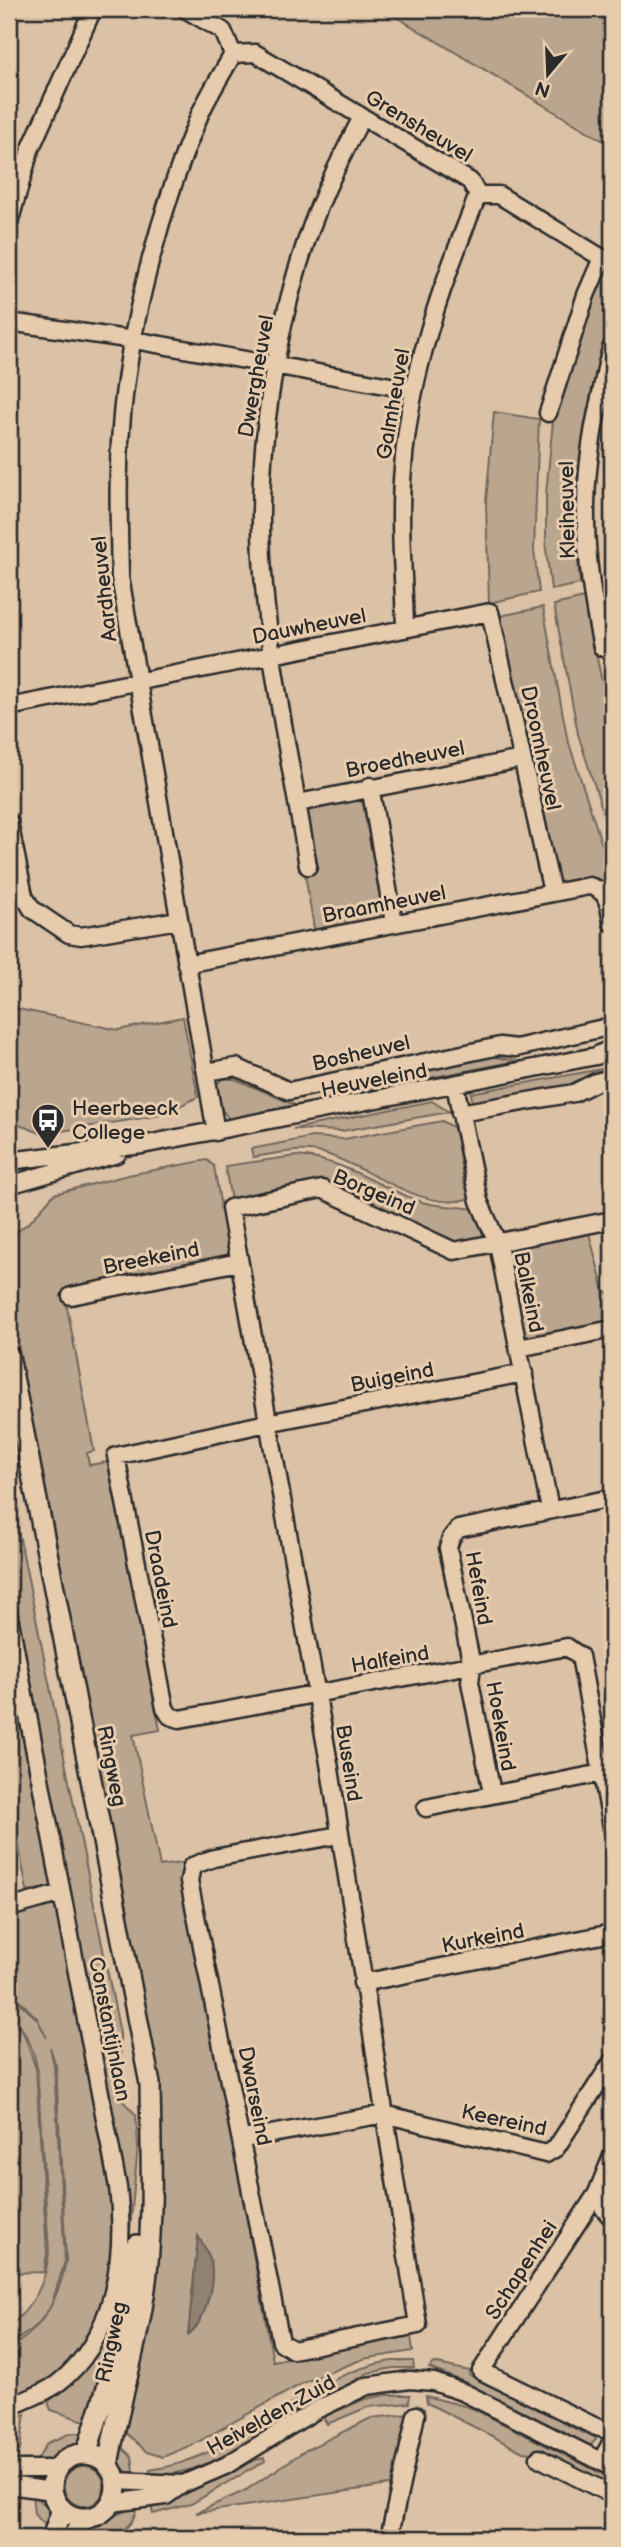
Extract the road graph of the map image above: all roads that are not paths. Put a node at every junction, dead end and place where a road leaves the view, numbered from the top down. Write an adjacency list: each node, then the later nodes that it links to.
1 (93, 9): 6 (street)
2 (185, 9): 3 (street)
3 (233, 54): 4 (street, Grensheuvel); 9 (street, Aardheuvel)
4 (362, 117): 5 (street, Grensheuvel); 11 (street, Dwergheuvel)
5 (478, 195): 7 (street, Grensheuvel); 12 (street, Galmheuvel)
6 (9, 223)
7 (607, 262): 13 (street, Grensheuvel)
8 (9, 322): 9 (street)
9 (134, 340): 11 (street); 18 (street, Aardheuvel)
10 (612, 346): 16 (street, Kleiheuvel)
11 (276, 364): 12 (street); 17 (street, Dwergheuvel)
12 (413, 390): 15 (street, Galmheuvel)
13 (548, 413)
14 (490, 612): 15 (street, Dauwheuvel); 20 (street, Droomheuvel)
15 (405, 629): 17 (street, Dauwheuvel)
16 (612, 652)
17 (274, 655): 18 (street, Dauwheuvel); 22 (street)
18 (137, 681): 19 (street, Dauwheuvel); 26 (street, Aardheuvel)
19 (9, 707)
20 (521, 759): 21 (street, Broedheuvel); 25 (street, Droomheuvel)
21 (370, 786): 22 (street, Broedheuvel); 27 (street)
22 (298, 803): 24 (street)
23 (9, 822): 26 (street)
24 (308, 866)
25 (552, 892): 27 (street, Braamheuvel); 28 (street, Braamheuvel)
26 (179, 920): 29 (street, Aardheuvel)
27 (394, 923): 29 (street, Braamheuvel)
28 (612, 923)
29 (186, 964): 32 (street, Aardheuvel)
30 (612, 1026): 32 (street, Bosheuvel)
31 (612, 1048): 34 (street, Heuveleind)
32 (206, 1072): 36 (street, Aardheuvel)
33 (612, 1078): 35 (street)
34 (455, 1085): 35 (street, Balkeind); 36 (street, Heuveleind)
35 (460, 1113): 42 (street, Balkeind)
36 (216, 1132): 37 (street, Heuveleind)
37 (142, 1146): 38 (street, Heuveleind); 39 (street, Heuveleind)
38 (9, 1161)
39 (9, 1185)
40 (230, 1208): 42 (street, Borgeind); 43 (street, Buseind)
41 (612, 1220): 42 (street, Borgeind)
42 (498, 1244): 46 (street, Balkeind)
43 (239, 1262): 44 (street, Breekeind); 49 (street, Buseind)
44 (71, 1296)
45 (612, 1329): 46 (street)
46 (519, 1348): 48 (street, Balkeind)
47 (9, 1356): 68 (main road, Ringweg)
48 (524, 1373): 49 (street, Buigeind); 51 (street, Balkeind)
49 (267, 1423): 54 (street, Buseind); 54 (street, Draadeind)
50 (612, 1498): 51 (street)
51 (550, 1510): 53 (street, Hefeind)
52 (9, 1616): 60 (street, Constantijnlaan)
53 (472, 1666): 54 (street, Halfeind); 55 (street, Halfeind); 56 (street, Hoekeind)
54 (316, 1694): 59 (street, Buseind)
55 (606, 1783): 56 (street, Hoekeind); 58 (street, Halfeind)
56 (492, 1793): 57 (street, Hoekeind)
57 (426, 1808)
58 (612, 1827)
59 (339, 1835): 63 (street, Buseind); 66 (street, Dwarseind)
60 (62, 1893): 61 (street); 72 (street, Constantijnlaan)
61 (9, 1908)
62 (612, 1933): 63 (street, Kurkeind)
63 (362, 1983): 65 (street, Buseind)
64 (612, 2062): 65 (street, Keereind)
65 (384, 2114): 66 (street); 71 (street, Buseind)
66 (243, 2139): 71 (street, Dwarseind)
67 (612, 2156): 69 (street, Schapenhei)
68 (149, 2186): 76 (main road, Ringweg); 81 (main road, Ringweg)
69 (597, 2193): 70 (street); 74 (street, Schapenhei)
70 (612, 2218)
71 (418, 2325)
72 (9, 2407)
73 (416, 2415): 91 (street)
74 (612, 2431)
75 (612, 2441): 78 (street)
76 (86, 2454): 80 (main road); 81 (main road)
77 (540, 2458): 85 (street)
78 (606, 2464): 82 (street, Heivelden-Zuid)
79 (9, 2469): 80 (street)
80 (57, 2469): 84 (main road)
81 (112, 2473): 82 (street, Heivelden-Zuid); 86 (main road)
82 (183, 2484): 86 (street, Heivelden-Zuid)
83 (9, 2485): 84 (street)
84 (52, 2491): 87 (main road)
85 (612, 2495)
86 (112, 2503): 88 (main road)
87 (62, 2509): 88 (main road); 89 (main road)
88 (85, 2518): 90 (main road)
89 (52, 2538)
90 (72, 2538)
91 (389, 2538)

